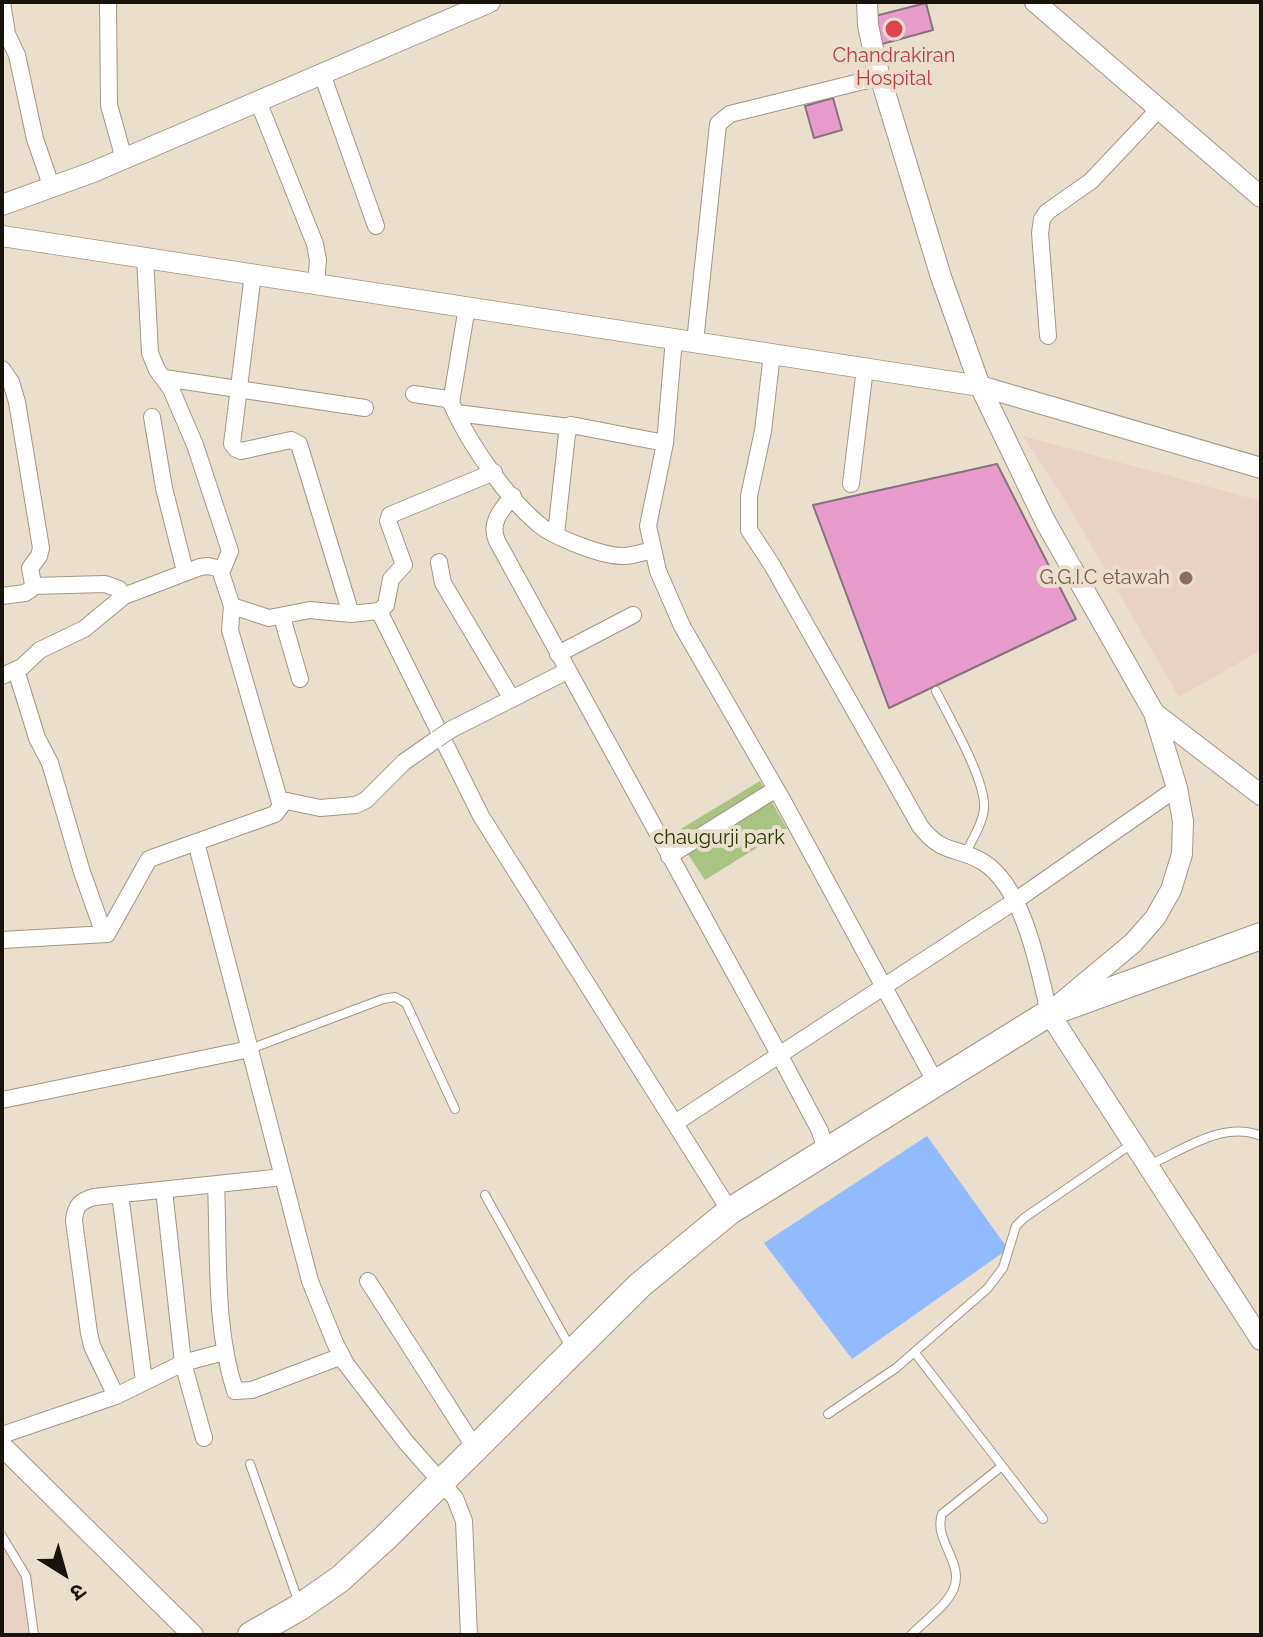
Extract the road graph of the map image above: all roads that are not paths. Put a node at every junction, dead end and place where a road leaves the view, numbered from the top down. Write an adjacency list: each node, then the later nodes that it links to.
1 (2, 2): 11 (street)
2 (108, 2): 10 (street)
3 (490, 2): 6 (street)
4 (867, 2): 7 (street)
5 (1035, 2): 9 (street)
6 (322, 74): 8 (street); 14 (street)
7 (880, 77): 22 (street); 27 (street)
8 (258, 101): 10 (street); 18 (street)
9 (1159, 109): 12 (street); 20 (street)
10 (124, 159): 11 (street)
11 (52, 188): 13 (street)
12 (1261, 197)
13 (2, 205)
14 (376, 226)
15 (2, 236): 16 (street)
16 (145, 257): 17 (street); 26 (street)
17 (253, 274): 18 (street); 28 (street)
18 (316, 284): 19 (street)
19 (467, 307): 21 (street); 31 (street)
20 (1048, 336)
21 (674, 339): 22 (street); 34 (street)
22 (695, 342): 23 (street)
23 (772, 354): 24 (street); 64 (street)
24 (865, 368): 27 (street); 37 (street)
25 (2, 369): 44 (street)
26 (164, 378): 28 (street); 42 (street)
27 (980, 386): 35 (street); 58 (street)
28 (238, 389): 30 (street); 49 (street)
29 (414, 394): 31 (street)
30 (365, 408)
31 (453, 408): 33 (street); 36 (street)
32 (152, 417): 43 (street)
33 (570, 427): 34 (street); 39 (street)
34 (665, 443): 40 (street)
35 (1261, 468)
36 (494, 472): 38 (street); 48 (street)
37 (851, 484)
38 (513, 496): 39 (street); 52 (street)
39 (556, 534): 40 (street)
40 (653, 550): 60 (street)
41 (439, 562): 57 (street)
42 (223, 566): 43 (street); 47 (street)
43 (185, 571): 54 (street)
44 (33, 586): 45 (street); 46 (street)
45 (119, 589)
46 (2, 596)
47 (232, 606): 51 (street); 62 (street)
48 (379, 611): 49 (street); 77 (street)
49 (351, 614): 51 (street)
50 (633, 615): 52 (street)
51 (282, 617): 55 (street)
52 (558, 654): 53 (street)
53 (567, 671): 57 (street); 65 (street)
54 (9, 673): 67 (street)
55 (300, 679)
56 (936, 691): 64 (lane)
57 (512, 699): 62 (street, bridge)
58 (1154, 713): 59 (street); 61 (street)
59 (1177, 788): 66 (street); 71 (street)
60 (776, 789): 65 (street); 70 (street)
61 (1261, 795)
62 (282, 800): 63 (street)
63 (196, 842): 67 (street); 72 (street)
64 (965, 855): 66 (street)
65 (669, 856): 73 (street)
66 (1015, 901): 70 (street); 71 (street)
67 (104, 934): 69 (street)
68 (1261, 936): 71 (main road)
69 (2, 940)
70 (884, 985): 73 (street); 74 (street)
71 (1049, 1013): 74 (main road); 79 (street)
72 (250, 1049): 75 (street); 76 (lane); 82 (street)
73 (780, 1056): 77 (street); 80 (street)
74 (936, 1083): 80 (main road)
75 (2, 1100)
76 (455, 1109)
77 (675, 1123): 87 (street)
78 (1261, 1136): 81 (lane)
79 (1134, 1143): 81 (street); 92 (lane)
80 (826, 1151): 87 (main road)
81 (1148, 1166): 89 (street)
82 (283, 1177): 83 (street); 93 (street)
83 (216, 1184): 84 (street); 91 (street)
84 (164, 1190): 85 (street); 94 (street)
85 (120, 1194): 95 (street); 96 (street)
86 (485, 1195): 90 (lane)
87 (730, 1211): 90 (main road)
88 (368, 1281): 101 (street)
89 (1261, 1340)
90 (573, 1351): 101 (main road)
91 (224, 1352): 93 (street); 94 (street)
92 (915, 1353): 97 (lane); 103 (lane)
93 (342, 1356): 104 (street)
94 (183, 1363): 95 (street); 99 (street)
95 (144, 1381): 96 (street)
96 (116, 1396): 98 (street)
97 (828, 1414)
98 (2, 1435)
99 (204, 1438)
100 (2, 1446): 109 (street)
101 (475, 1448): 104 (main road)
102 (250, 1464): 107 (lane)
103 (1002, 1466): 105 (lane); 112 (lane)
104 (440, 1481): 107 (main road); 111 (street)
105 (1043, 1519)
106 (2, 1536): 108 (lane)
107 (300, 1607): 110 (main road)
108 (34, 1635)
109 (193, 1635)
110 (251, 1635)
111 (469, 1635)
112 (911, 1635)

